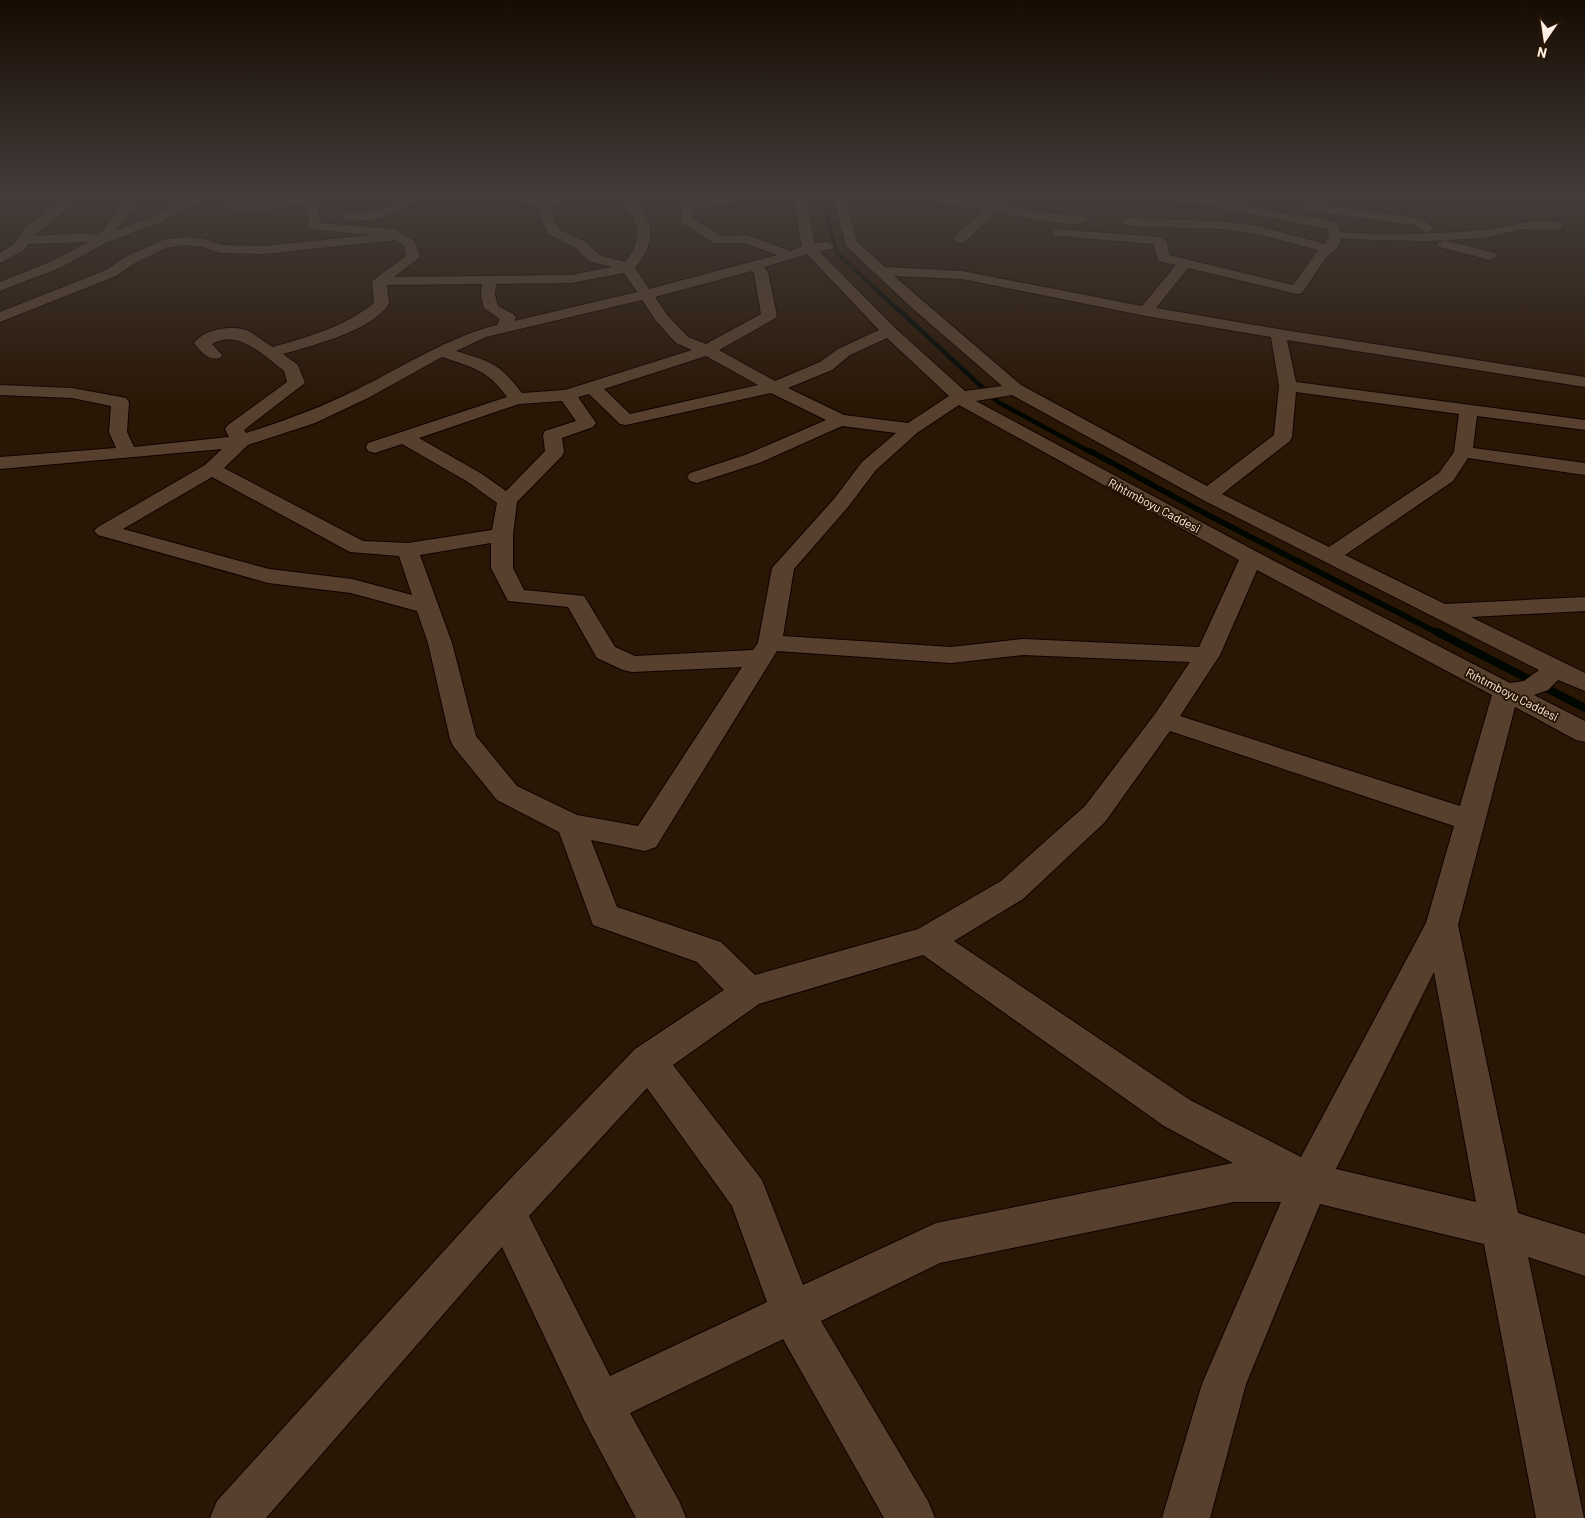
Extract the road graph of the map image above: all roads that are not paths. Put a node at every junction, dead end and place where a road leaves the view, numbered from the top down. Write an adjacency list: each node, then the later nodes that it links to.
1 (50, 267): 17 (street)
2 (120, 267): 19 (street)
3 (398, 267): 16 (street)
4 (624, 267): 12 (street)
5 (752, 267): 18 (street)
6 (756, 267): 26 (street)
7 (833, 267): 24 (street, Rıhtımboyu Caddesi)
8 (876, 267): 13 (street)
9 (1182, 267): 20 (street)
10 (1201, 267): 11 (street)
11 (1313, 267)
12 (628, 268): 14 (street); 18 (street)
13 (880, 270): 20 (street); 35 (street)
14 (571, 279): 15 (street); 21 (street)
15 (489, 280): 16 (street); 23 (street)
16 (379, 281): 28 (street)
17 (0, 287): 19 (street)
18 (645, 294): 21 (street); 26 (street)
19 (54, 297): 22 (street)
20 (1146, 311): 25 (street)
21 (571, 313): 23 (street)
22 (0, 317)
23 (504, 329): 27 (street)
24 (889, 331): 33 (street); 37 (street, Rıhtımboyu Caddesi)
25 (1278, 334): 30 (street); 31 (street)
26 (707, 350): 32 (street); 33 (street)
27 (441, 351): 38 (street); 44 (street)
28 (271, 352): 29 (street); 44 (street)
29 (214, 355)
30 (1585, 382)
31 (1288, 386): 39 (street); 52 (street)
32 (592, 387): 33 (street); 36 (street)
33 (774, 387): 40 (street)
34 (0, 390): 47 (street)
35 (1009, 390): 37 (street); 52 (street)
36 (567, 395): 38 (street); 53 (street)
37 (968, 396): 42 (street); 57 (street, Rıhtımboyu Caddesi)
38 (517, 399): 43 (street)
39 (1468, 409): 41 (street); 46 (street)
40 (840, 420): 42 (street); 51 (street)
41 (1585, 425)
42 (911, 429): 61 (street)
43 (404, 437): 45 (street); 53 (street)
44 (241, 441): 47 (street); 49 (street)
45 (375, 447)
46 (1463, 452): 50 (street); 56 (street)
47 (127, 453): 48 (street)
48 (0, 463)
49 (212, 469): 55 (street); 59 (street)
50 (1585, 469)
51 (697, 477)
52 (1208, 495): 56 (street)
53 (508, 501): 54 (street)
54 (502, 535): 55 (street); 61 (street)
55 (408, 550): 59 (street)
56 (1329, 556): 60 (street)
57 (1251, 558): 62 (street); 63 (street, Rıhtımboyu Caddesi)
58 (1585, 604): 60 (street)
59 (426, 606): 68 (street)
60 (1440, 611): 63 (street)
61 (766, 651): 62 (street); 68 (street)
62 (1208, 656): 65 (street)
63 (1535, 682): 64 (street); 66 (street, Rıhtımboyu Caddesi); 67 (street)
64 (1585, 683)
65 (1164, 720): 67 (street); 70 (street)
66 (1585, 733)
67 (1472, 821): 69 (street)
68 (572, 826): 71 (street)
69 (1442, 926): 73 (street); 75 (street)
70 (927, 940): 71 (street); 73 (street)
71 (749, 992): 72 (street)
72 (648, 1061): 74 (street); 77 (street)
73 (1309, 1182): 75 (street); 77 (street); 82 (street)
74 (506, 1212): 78 (street); 79 (street)
75 (1500, 1228): 76 (street); 83 (street)
76 (1585, 1255)
77 (792, 1313): 78 (street); 81 (street)
78 (600, 1404): 80 (street)
79 (234, 1518)
80 (662, 1518)
81 (911, 1518)
82 (1186, 1518)
83 (1560, 1518)

